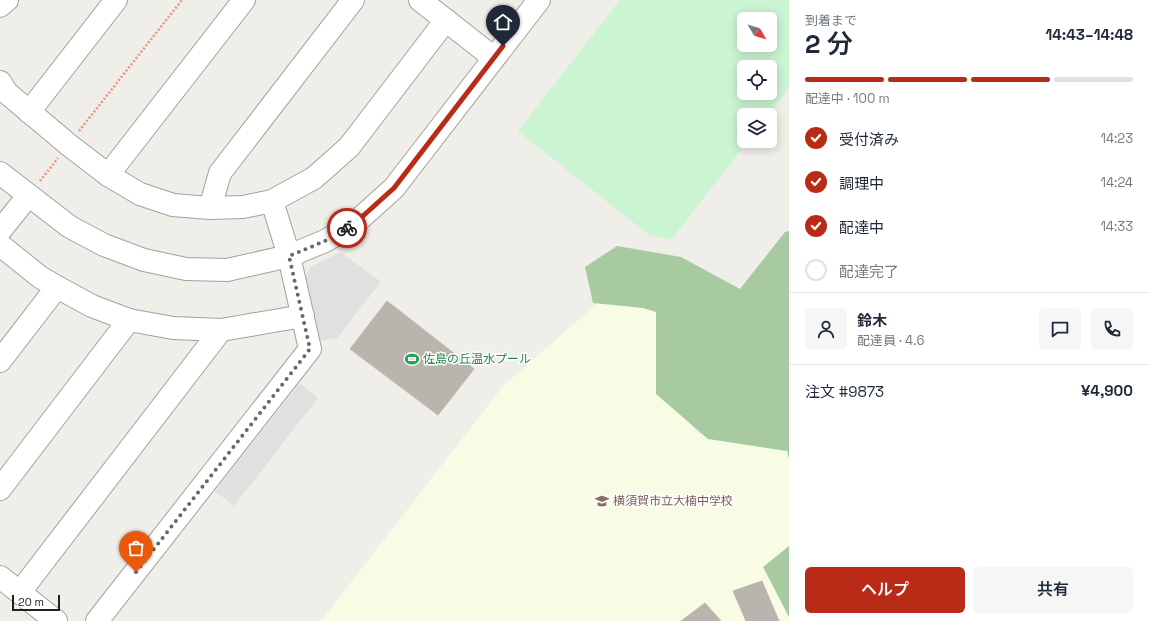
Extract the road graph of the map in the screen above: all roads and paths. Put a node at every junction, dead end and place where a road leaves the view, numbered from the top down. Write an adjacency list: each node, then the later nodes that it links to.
1 (7, 0): 8 (street)
2 (116, 0): 12 (street)
3 (182, 0): 13 (path)
4 (244, 0): 15 (street)
5 (353, 0): 18 (street)
6 (420, 0): 9 (street)
7 (539, 0): 10 (street)
8 (0, 6)
9 (446, 20): 10 (street); 17 (street)
10 (494, 58): 21 (street)
11 (0, 82): 12 (street)
12 (29, 112): 13 (street)
13 (68, 145): 15 (street); 16 (path)
14 (0, 173): 16 (street)
15 (108, 175): 18 (street)
16 (28, 196): 19 (street); 21 (street)
17 (272, 200): 18 (street); 21 (street)
18 (210, 208)
19 (0, 231)
20 (0, 245): 22 (street)
21 (289, 256): 23 (street)
22 (57, 287): 24 (street); 26 (street)
23 (303, 316): 25 (street); 31 (street)
24 (129, 320): 25 (street); 27 (street)
25 (221, 330): 29 (street)
26 (0, 361)
27 (0, 489)
28 (0, 576): 29 (street)
29 (20, 592): 30 (street)
30 (56, 621)
31 (97, 621)

